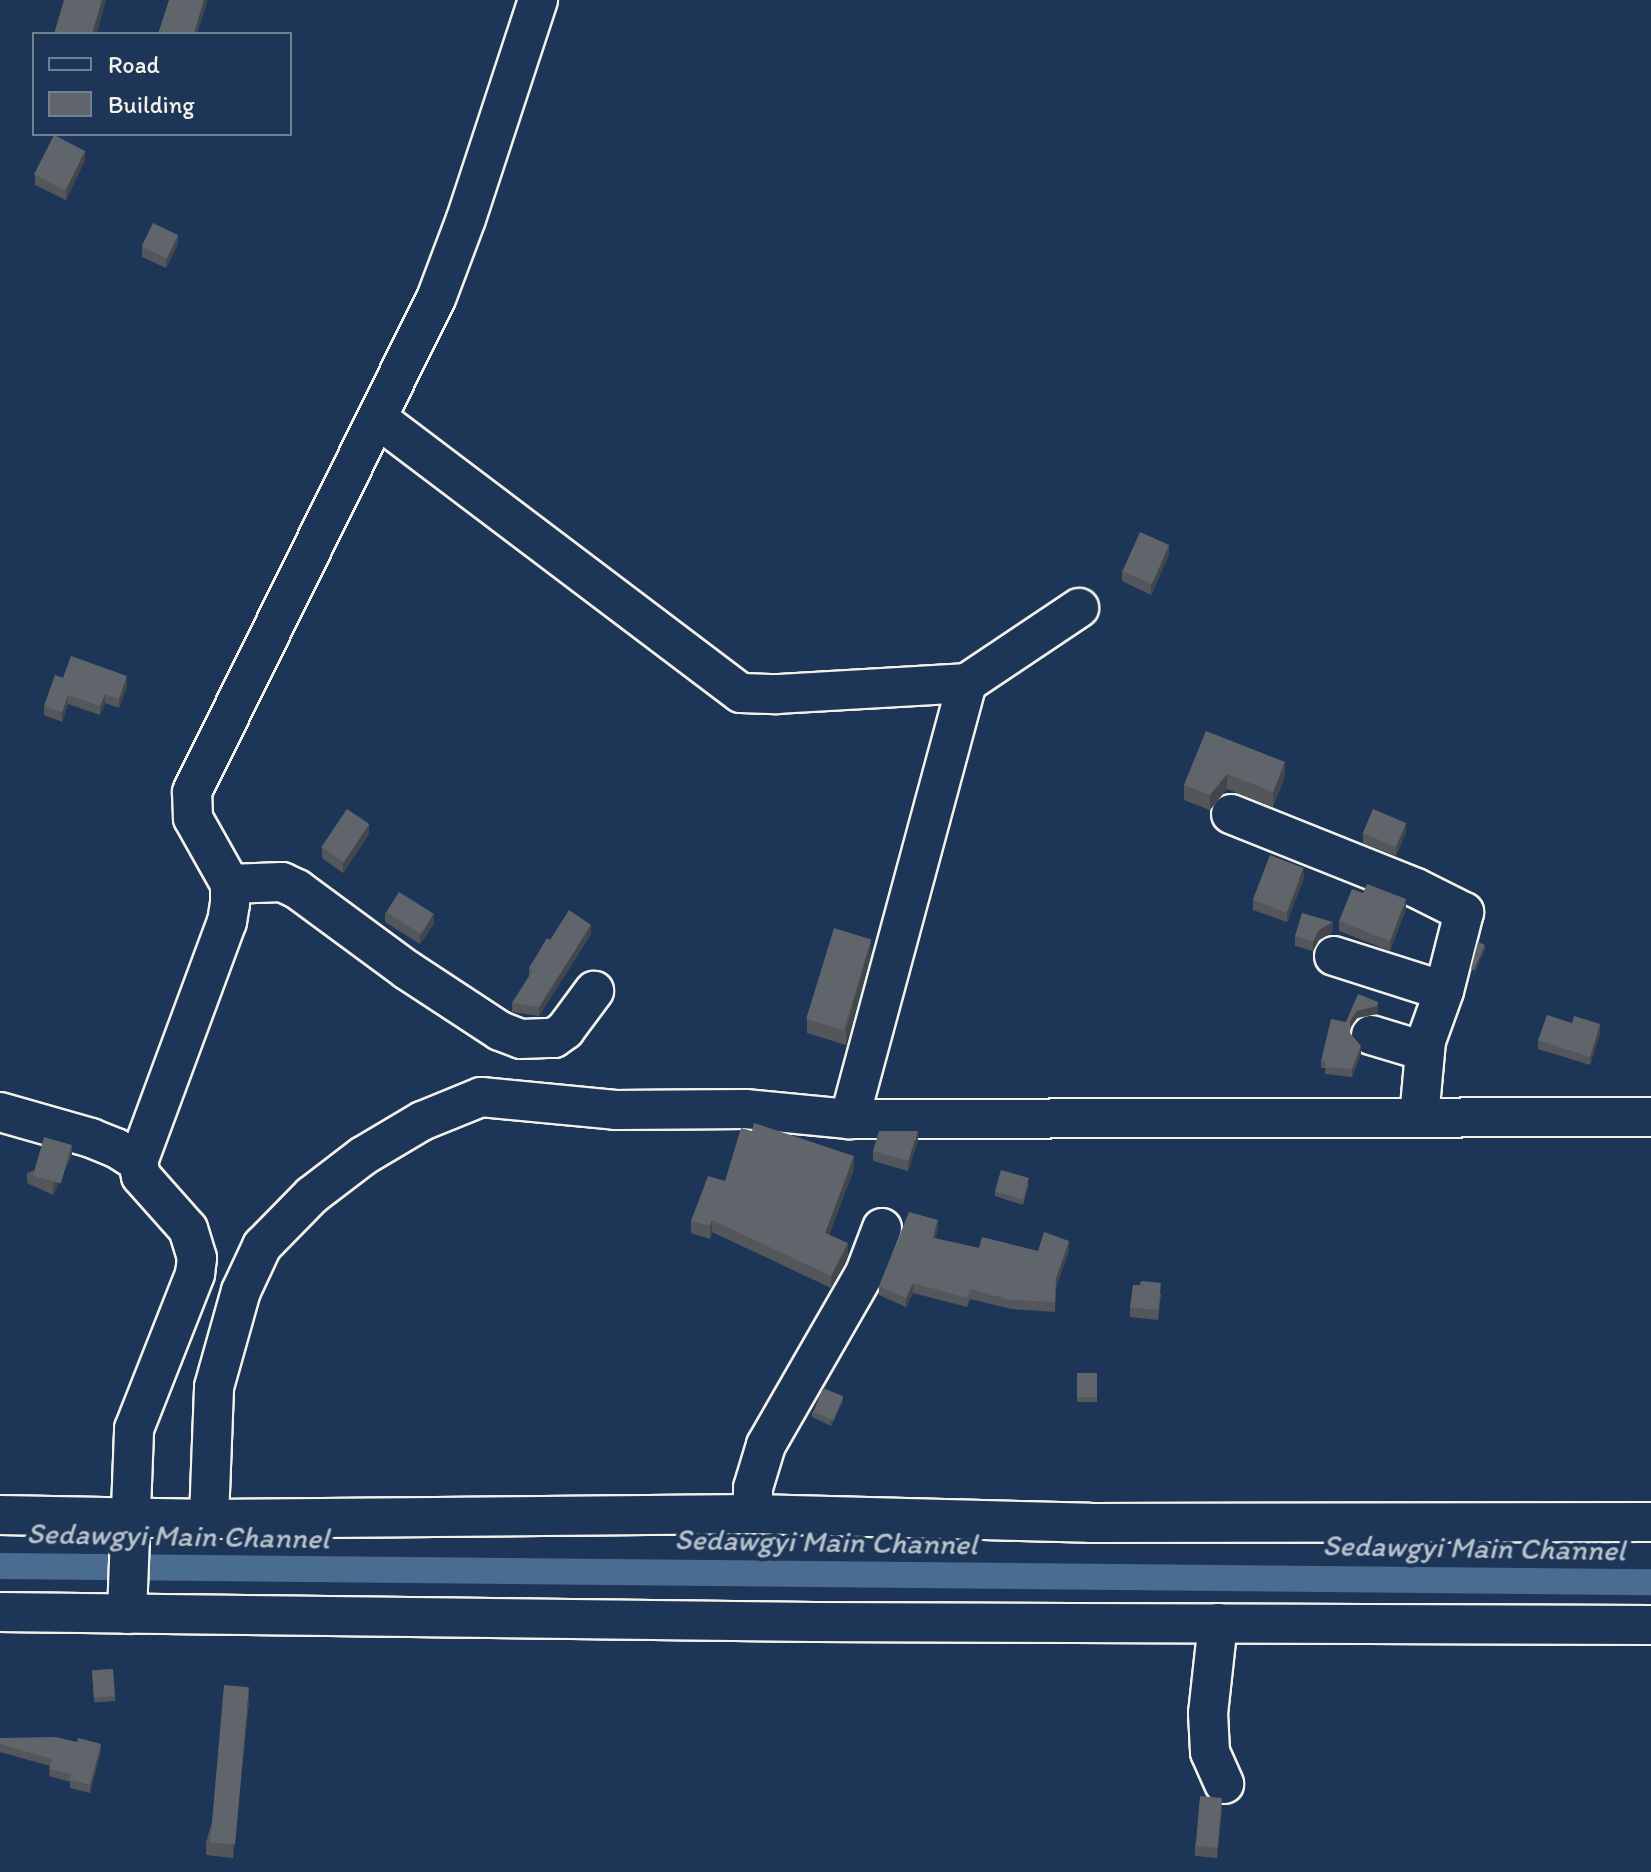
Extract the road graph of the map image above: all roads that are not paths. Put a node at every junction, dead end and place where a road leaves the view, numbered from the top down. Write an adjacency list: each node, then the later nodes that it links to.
1 (538, 0): 2 (street)
2 (377, 418): 4 (street); 6 (street)
3 (1079, 608): 4 (street)
4 (967, 683): 15 (street)
5 (1231, 814): 9 (street)
6 (230, 884): 8 (street); 16 (street)
7 (1334, 956): 9 (street)
8 (594, 991)
9 (1444, 991): 11 (street)
10 (1371, 1035): 11 (street)
11 (1424, 1051): 14 (street)
12 (0, 1112): 16 (street)
13 (1651, 1117): 14 (street)
14 (1419, 1118): 15 (street)
15 (849, 1119): 20 (street)
16 (138, 1162): 22 (street)
17 (882, 1228): 18 (street)
18 (753, 1514): 20 (street); 21 (street)
19 (0, 1515): 22 (street)
20 (209, 1519): 22 (street)
21 (1651, 1522)
22 (130, 1526): 23 (street)
23 (127, 1608): 24 (street); 25 (street)
24 (0, 1612)
25 (1218, 1623): 26 (street); 27 (street)
26 (1651, 1625)
27 (1224, 1784)

